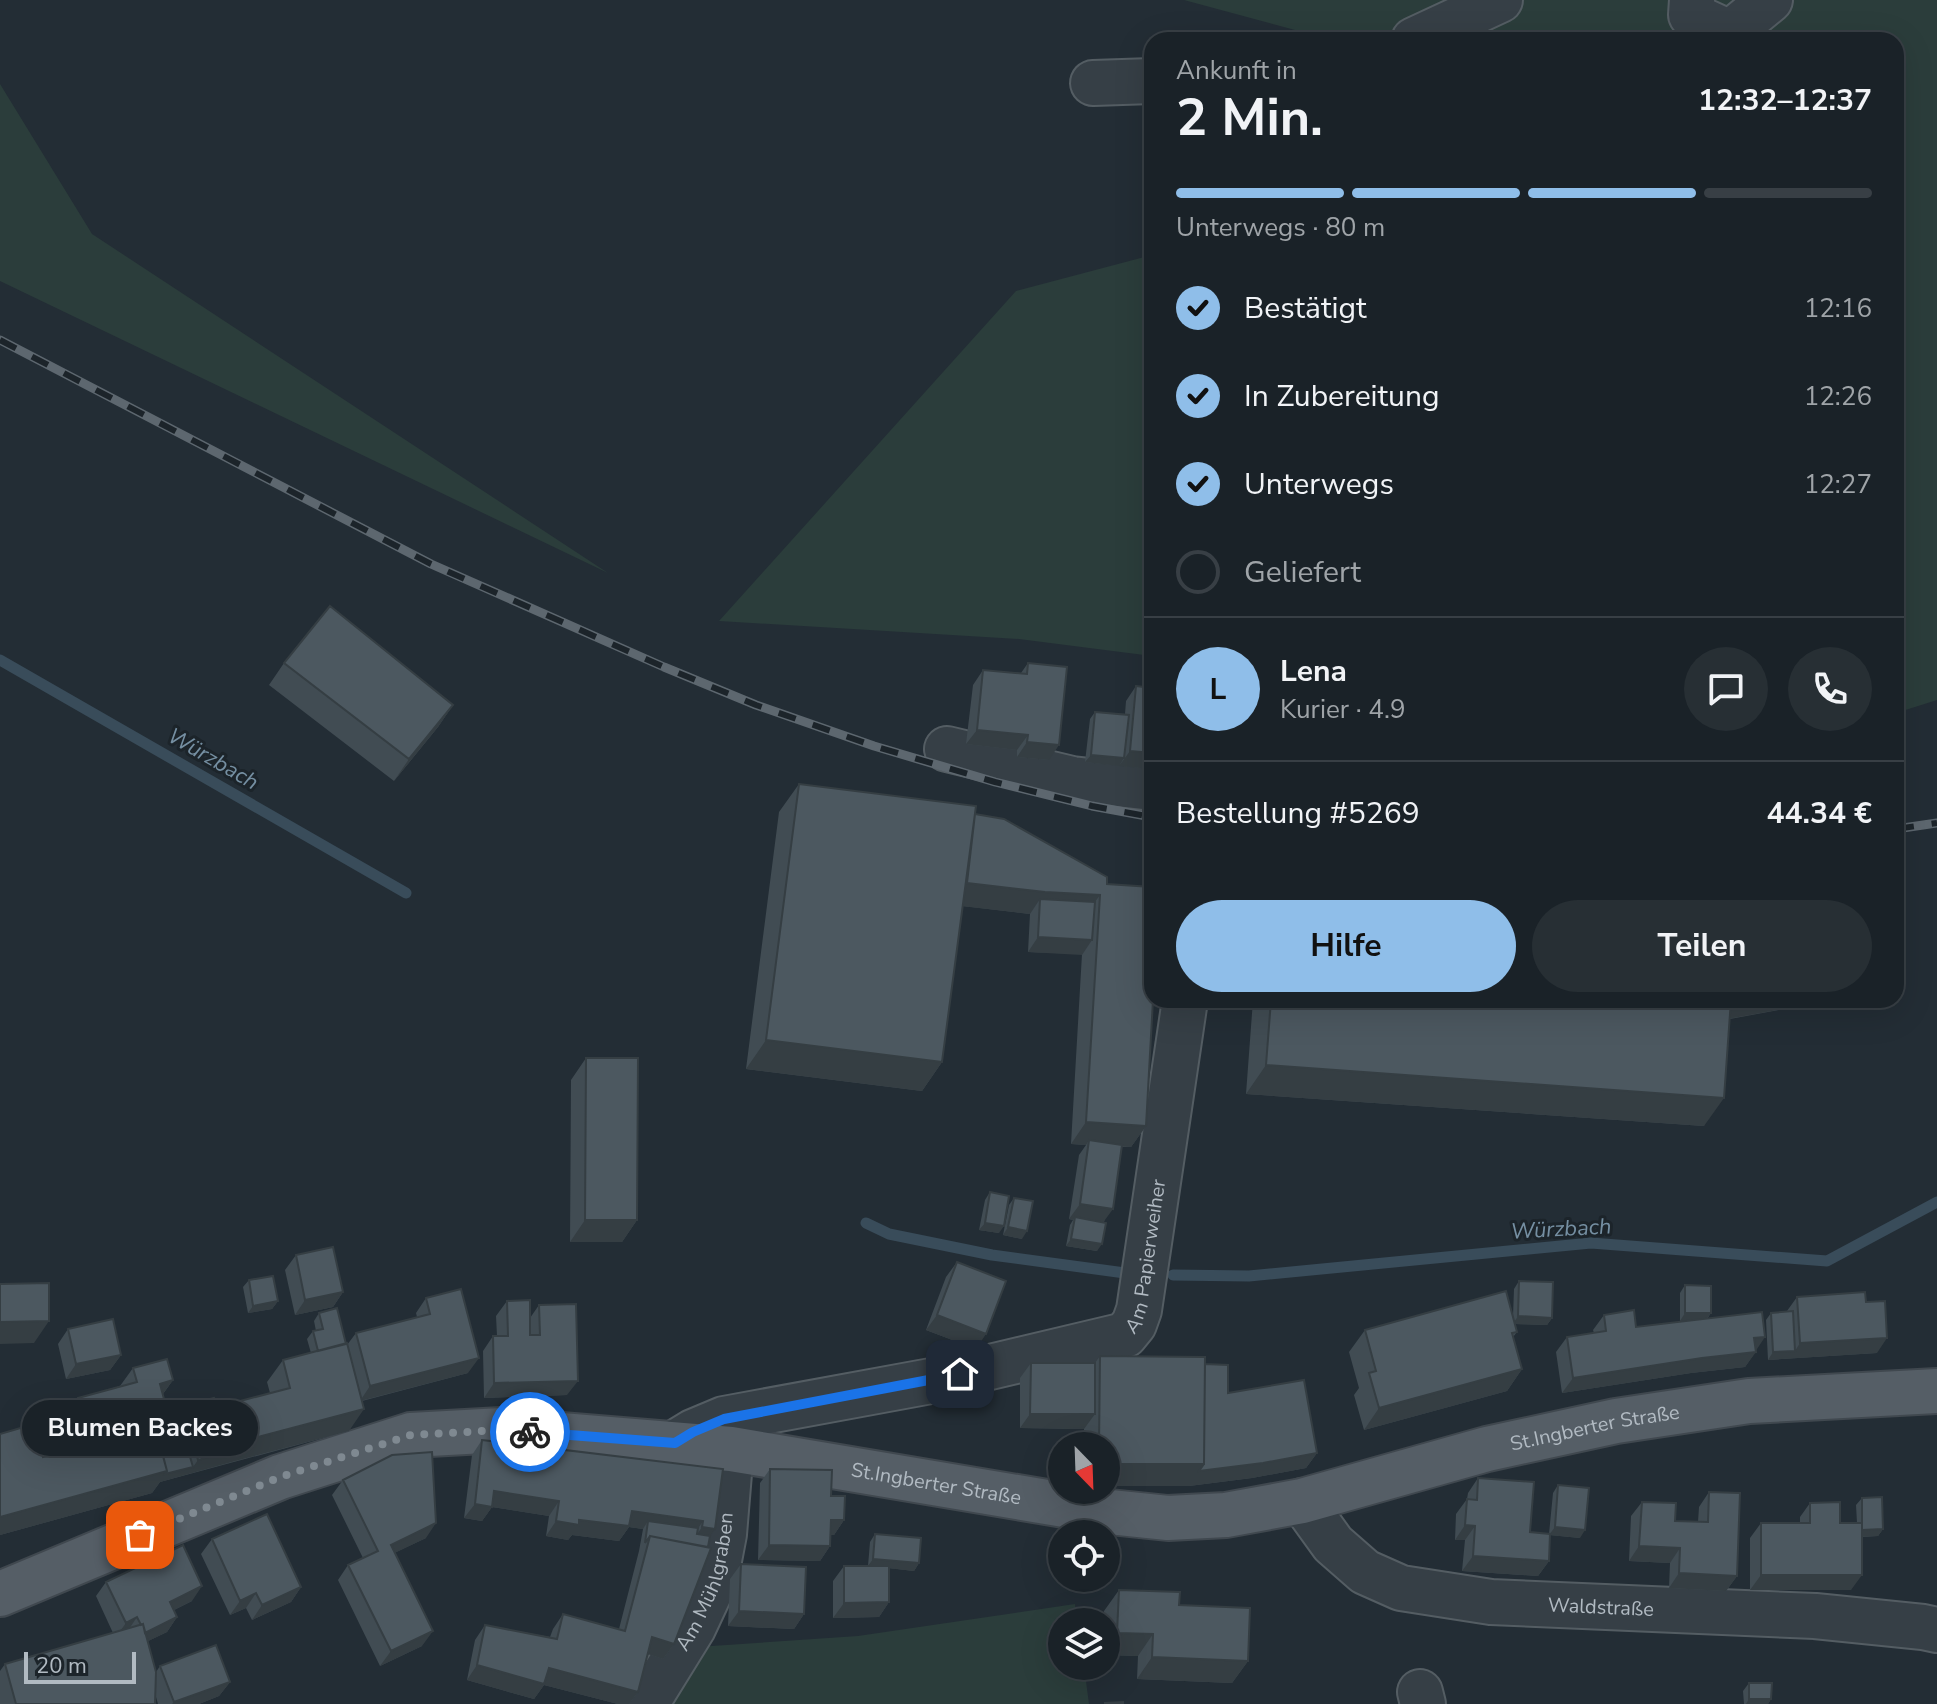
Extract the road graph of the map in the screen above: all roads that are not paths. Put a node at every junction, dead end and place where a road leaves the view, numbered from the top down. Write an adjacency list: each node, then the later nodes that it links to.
1 (1500, 0): 4 (street)
2 (1692, 0): 5 (street)
3 (1770, 0): 6 (street)
4 (1431, 32)
5 (1717, 32)
6 (1731, 32)
7 (1144, 81): 8 (street)
8 (1093, 83)
9 (947, 749): 10 (street)
10 (1144, 787)
11 (1184, 1008): 13 (street, Am Papierweiher)
12 (1937, 1391): 15 (main road, St.Ingberter Straße)
13 (675, 1443): 14 (main road, St.Ingberter Straße); 16 (main road, St.Ingberter Straße)
14 (731, 1449): 15 (main road, St.Ingberter Straße); 18 (street, Am Mühlgraben)
15 (1302, 1501): 17 (street, Waldstraße)
16 (0, 1594)
17 (1937, 1630)
18 (646, 1704)

